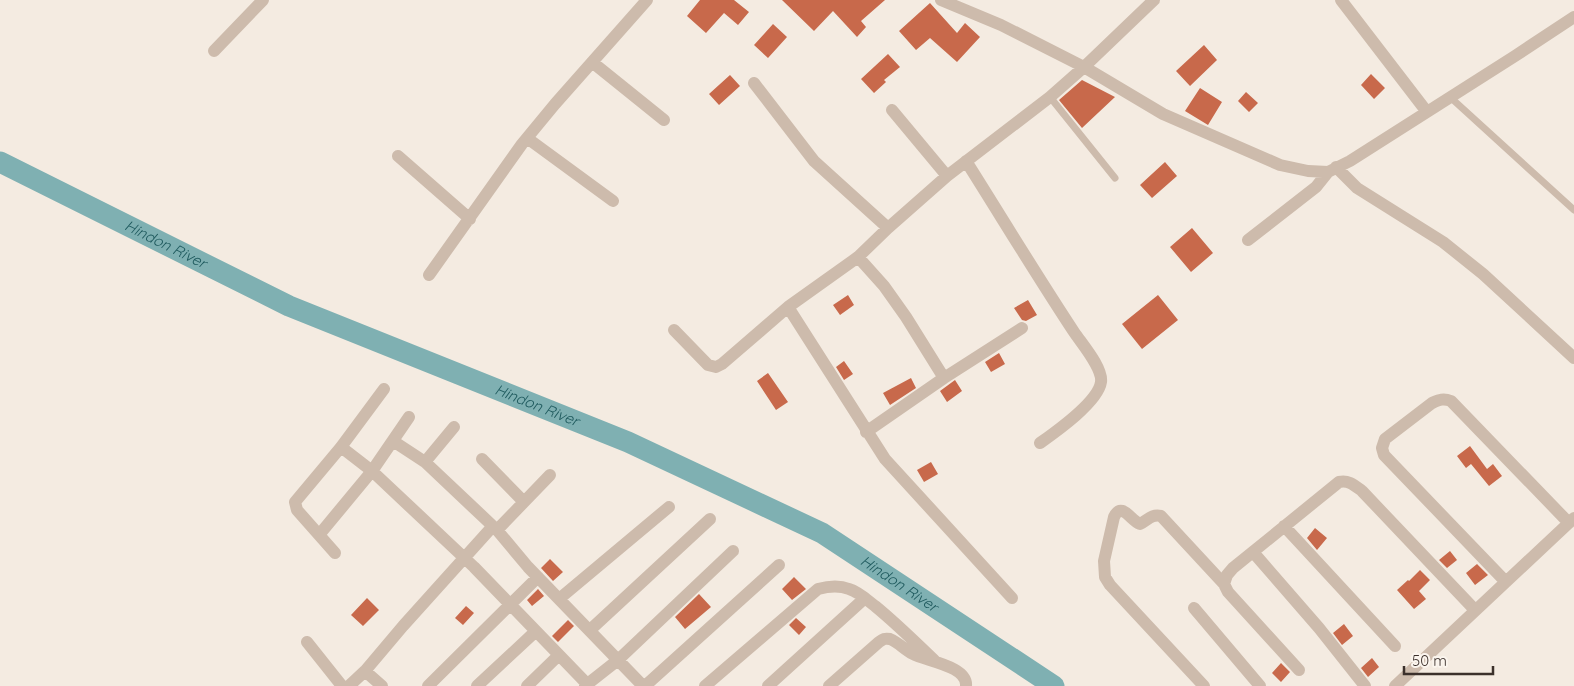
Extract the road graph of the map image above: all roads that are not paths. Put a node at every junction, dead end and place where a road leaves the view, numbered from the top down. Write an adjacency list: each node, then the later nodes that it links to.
1 (262, 0): 7 (street)
2 (647, 0): 8 (street)
3 (941, 0): 9 (street)
4 (1154, 0): 9 (street)
5 (1341, 0): 14 (street)
6 (1574, 17): 12 (street)
7 (214, 50)
8 (592, 62): 15 (street); 16 (street)
9 (1084, 67): 11 (street); 19 (street)
10 (754, 83): 25 (street)
11 (1050, 97): 18 (street); 21 (lane)
12 (1450, 98): 14 (street); 23 (lane)
13 (892, 110): 20 (street)
14 (1428, 112): 19 (street)
15 (664, 120)
16 (527, 138): 22 (street); 24 (street)
17 (398, 156): 24 (street)
18 (966, 161): 20 (street); 39 (street)
19 (1332, 169): 26 (street); 32 (street)
20 (947, 176): 25 (street)
21 (1115, 178)
22 (613, 201)
23 (1574, 210)
24 (470, 219): 28 (street)
25 (888, 228): 27 (street)
26 (1248, 240)
27 (858, 257): 29 (street); 33 (street)
28 (429, 275)
29 (788, 307): 31 (street); 37 (street)
30 (1022, 328): 33 (street)
31 (674, 330)
32 (1574, 358)
33 (944, 378): 37 (street)
34 (384, 389): 40 (street)
35 (409, 417): 38 (street)
36 (454, 427): 42 (street)
37 (866, 432): 61 (street)
38 (393, 441): 42 (street); 43 (street)
39 (1040, 443)
40 (341, 447): 43 (street); 51 (street)
41 (482, 459): 45 (street)
42 (426, 462): 50 (street)
43 (372, 471): 51 (street); 55 (street)
44 (550, 474): 45 (street)
45 (524, 502): 50 (street)
46 (669, 507): 62 (street)
47 (710, 519): 66 (street)
48 (1572, 521): 58 (street); 58 (street)
49 (1284, 526): 54 (street); 65 (street); 69 (street)
50 (495, 528): 55 (street); 57 (street)
51 (319, 534): 53 (street)
52 (734, 551): 71 (street)
53 (335, 552)
54 (1253, 552): 59 (street); 89 (street)
55 (465, 558): 63 (street); 74 (street)
56 (779, 565): 82 (street)
57 (538, 578): 62 (street); 63 (street)
58 (1506, 582): 65 (street)
59 (1224, 584): 73 (street); 87 (street)
60 (865, 598): 72 (street); 83 (street); 84 (street)
61 (1012, 598)
62 (558, 599): 66 (street)
63 (511, 605): 67 (street); 79 (street)
64 (1194, 608): 88 (street)
65 (1475, 610): 90 (street)
66 (590, 630): 71 (street)
67 (536, 631): 70 (street); 80 (street)
68 (307, 642): 76 (street)
69 (1395, 646)
70 (559, 655): 75 (street); 81 (street)
71 (618, 660): 75 (street); 82 (street)
72 (936, 662): 85 (street); 86 (street)
73 (1299, 670)
74 (365, 671): 77 (street); 78 (street)
75 (587, 685)
76 (342, 686)
77 (349, 686)
78 (382, 686)
79 (428, 686)
80 (477, 686)
81 (526, 686)
82 (644, 686)
83 (706, 686)
84 (768, 686)
85 (829, 686)
86 (966, 686)
87 (1204, 686)
88 (1260, 686)
89 (1365, 686)
90 (1395, 686)

